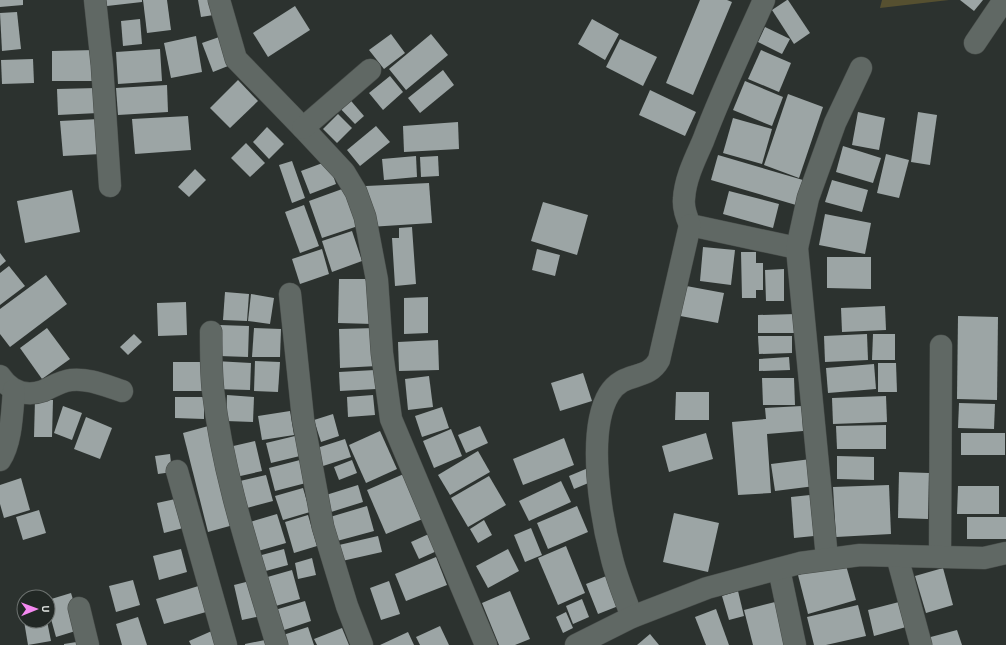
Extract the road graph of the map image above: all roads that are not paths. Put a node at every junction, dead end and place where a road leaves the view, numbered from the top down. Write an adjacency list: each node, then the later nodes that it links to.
1 (95, 0): 9 (street)
2 (219, 0): 8 (street)
3 (764, 0): 10 (street)
4 (1004, 0): 5 (street)
5 (975, 43)
6 (861, 68): 11 (street)
7 (370, 70): 8 (street)
8 (303, 128): 30 (street)
9 (110, 186)
10 (690, 225): 11 (street); 25 (street)
11 (797, 248): 22 (street)
12 (290, 294): 29 (street)
13 (210, 332): 28 (street)
14 (941, 346): 21 (street)
15 (7, 383): 16 (street); 17 (street)
16 (122, 391)
17 (0, 460)
18 (177, 471): 27 (street)
19 (1006, 553): 21 (street)
20 (897, 556): 21 (street); 22 (street); 33 (street)
21 (940, 557)
22 (827, 558): 23 (street)
23 (779, 569): 25 (street); 32 (street)
24 (79, 608): 26 (street)
25 (632, 617): 31 (street)
26 (88, 645)
27 (226, 645)
28 (277, 645)
29 (362, 645)
30 (486, 645)
31 (576, 645)
32 (795, 645)
33 (921, 645)

